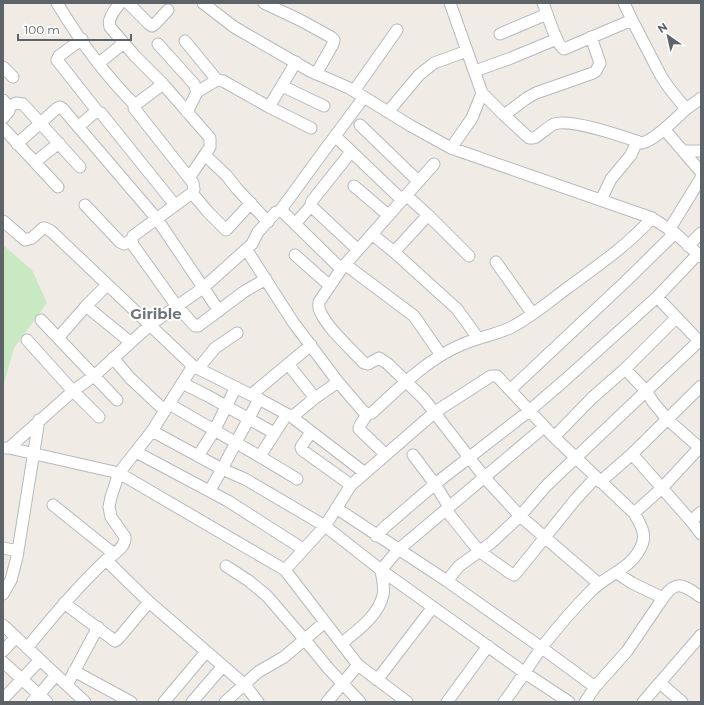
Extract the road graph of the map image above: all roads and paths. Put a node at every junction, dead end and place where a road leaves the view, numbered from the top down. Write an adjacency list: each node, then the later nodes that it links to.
1 (57, 3): 15 (street)
2 (120, 3): 18 (street)
3 (128, 3): 9 (street)
4 (203, 3): 22 (street)
5 (264, 3): 25 (street)
6 (450, 3): 20 (street)
7 (543, 3): 10 (street)
8 (624, 3): 11 (street)
9 (168, 10)
10 (547, 14): 13 (street); 16 (street)
11 (632, 20): 14 (street); 39 (street)
12 (398, 30): 30 (street)
13 (500, 34)
14 (591, 37): 16 (street); 43 (street)
15 (82, 39): 21 (street); 40 (street)
16 (557, 39): 24 (street)
17 (185, 41): 27 (street)
18 (124, 43): 21 (street); 28 (street)
19 (158, 44): 31 (street)
20 (467, 51): 24 (street); 42 (street)
21 (99, 62): 36 (street)
22 (296, 62): 25 (street); 29 (street)
23 (3, 68): 26 (street)
24 (474, 71): 32 (street)
25 (316, 74): 30 (street)
26 (13, 77)
27 (217, 80): 31 (street); 38 (street)
28 (163, 84): 36 (street); 41 (street)
29 (282, 86): 37 (street); 38 (street)
30 (354, 91): 33 (street)
31 (197, 92): 41 (street)
32 (482, 93): 43 (street); 55 (street)
33 (364, 97): 42 (street); 51 (street)
34 (701, 98): 39 (street)
35 (6, 104): 44 (street); 45 (street)
36 (135, 105): 64 (street)
37 (324, 106)
38 (269, 107): 49 (street)
39 (686, 109): 50 (street)
40 (98, 112): 47 (street); 74 (street)
41 (187, 112): 59 (street)
42 (388, 112): 55 (street)
43 (504, 115): 52 (street)
44 (3, 118)
45 (40, 123): 47 (street); 53 (street); 54 (street)
46 (360, 125): 66 (street)
47 (79, 126): 80 (street)
48 (3, 128): 54 (street)
49 (311, 128)
50 (664, 129): 52 (street); 56 (street)
51 (335, 136): 58 (street); 76 (street)
52 (637, 141): 71 (street)
53 (59, 143): 60 (street); 62 (street)
54 (17, 144): 60 (street)
55 (451, 148): 71 (street)
56 (682, 151): 57 (street); 63 (street)
57 (701, 151)
58 (351, 152): 70 (street); 75 (street)
59 (205, 156): 64 (street); 72 (street)
60 (34, 162): 68 (street)
61 (434, 164): 66 (street)
62 (80, 168)
63 (701, 172)
64 (189, 178): 69 (street)
65 (701, 178): 84 (street)
66 (418, 181): 70 (street)
67 (354, 186): 77 (street)
68 (58, 187)
69 (192, 193): 72 (street); 74 (street)
70 (404, 197): 77 (street); 78 (street)
71 (601, 200): 79 (street)
72 (251, 203): 82 (street)
73 (85, 204): 87 (street)
74 (175, 205): 80 (street)
75 (312, 207): 83 (street); 90 (street)
76 (280, 211): 82 (street); 83 (street)
77 (388, 215): 86 (street)
78 (428, 215): 91 (street); 94 (street)
79 (652, 218): 84 (street); 105 (street)
80 (156, 219): 87 (street); 100 (street)
81 (3, 221): 98 (street)
82 (268, 222): 89 (street)
83 (295, 224): 96 (street)
84 (672, 231): 88 (street); 127 (street)
85 (701, 233): 88 (street)
86 (372, 234): 90 (street); 91 (street)
87 (132, 240): 102 (street)
88 (688, 246): 93 (street)
89 (246, 249): 97 (street); 100 (street)
90 (358, 250): 96 (street)
91 (394, 252): 111 (street)
92 (295, 255): 99 (street)
93 (699, 255): 101 (street)
94 (469, 256)
95 (496, 262): 105 (street)
96 (344, 266): 99 (street); 116 (street)
97 (266, 279): 104 (street); 115 (street)
98 (108, 285): 103 (street); 108 (street)
99 (330, 286): 123 (street)
100 (203, 288): 102 (street); 104 (street)
101 (657, 297): 106 (street); 135 (street)
102 (176, 305): 104 (street); 108 (street)
103 (86, 306): 110 (street); 114 (street)
104 (218, 311)
105 (532, 313): 111 (street)
106 (676, 318): 113 (street); 120 (street)
107 (41, 320): 110 (street)
108 (150, 325): 114 (street); 119 (street)
109 (237, 333): 119 (street)
110 (58, 338): 121 (street)
111 (478, 338): 116 (street)
112 (27, 340): 128 (street)
113 (700, 340): 129 (street)
114 (130, 342): 117 (street)
115 (311, 345): 118 (street); 122 (street)
116 (441, 355): 123 (street)
117 (112, 358): 121 (street); 134 (street)
118 (288, 364): 130 (street); 131 (street)
119 (196, 368): 124 (street); 126 (street)
120 (625, 369): 129 (street); 148 (street)
121 (94, 376): 128 (street); 132 (street)
122 (338, 382): 131 (street); 137 (street)
123 (406, 382): 136 (street); 137 (street)
124 (182, 383): 133 (street); 134 (street)
125 (701, 386): 141 (street)
126 (236, 387): 130 (street); 133 (street)
127 (510, 390): 135 (street); 136 (street)
128 (73, 391): 139 (street); 142 (street)
129 (646, 391): 141 (street); 160 (street)
130 (255, 397): 138 (street); 140 (street)
131 (315, 398): 138 (street)
132 (117, 400)
133 (226, 406): 140 (street); 144 (street)
134 (167, 408): 144 (street); 145 (street)
135 (529, 410): 143 (street); 159 (street)
136 (435, 412): 155 (street); 159 (street)
137 (367, 414): 155 (street)
138 (290, 416): 146 (street); 147 (street)
139 (99, 417)
140 (249, 419): 147 (street); 149 (street)
141 (667, 419): 151 (street); 154 (street)
142 (39, 420): 150 (street); 153 (street)
143 (544, 427): 148 (street); 164 (street)
144 (214, 430): 149 (street); 157 (street)
145 (152, 431): 152 (street); 157 (street)
146 (311, 432): 162 (street); 168 (street)
147 (274, 433): 158 (street)
148 (554, 437): 160 (street)
149 (237, 443): 158 (street); 161 (street)
150 (6, 448): 153 (street)
151 (700, 448): 169 (street)
152 (136, 452): 163 (street); 170 (street)
153 (34, 454): 163 (street); 185 (street)
154 (632, 454): 166 (street); 169 (street)
155 (386, 455): 162 (street)
156 (414, 455): 167 (street)
157 (198, 456): 161 (street)
158 (260, 456): 165 (street)
159 (469, 457): 164 (street); 167 (street)
160 (576, 458): 166 (street); 176 (street)
161 (222, 469): 170 (street); 178 (street)
162 (365, 473): 168 (street)
163 (119, 474): 187 (street); 189 (street)
164 (485, 478): 173 (street); 176 (street)
165 (297, 479)
166 (598, 479): 175 (street); 181 (street)
167 (435, 484): 173 (street); 180 (street)
168 (351, 485): 172 (street)
169 (662, 488): 175 (street); 177 (street)
170 (210, 490): 183 (street)
171 (54, 506): 187 (street)
172 (336, 508): 178 (street); 180 (street)
173 (448, 508): 184 (street); 186 (street)
174 (701, 512): 177 (street)
175 (634, 513): 191 (street)
176 (520, 516): 181 (street); 186 (street)
177 (691, 521): 179 (street)
178 (325, 526): 183 (street); 190 (street)
179 (701, 534)
180 (376, 536): 184 (street)
181 (545, 538): 186 (street); 193 (street)
182 (3, 548): 185 (street)
183 (303, 550): 189 (street)
184 (398, 550): 190 (street); 192 (street)
185 (18, 551): 194 (street)
186 (479, 551): 192 (street)
187 (110, 557): 197 (street); 198 (street)
188 (226, 566): 205 (street)
189 (285, 570): 200 (street)
190 (381, 570): 199 (street); 206 (street)
191 (617, 573): 193 (street); 196 (street)
192 (447, 581): 209 (street)
193 (598, 584): 209 (street)
194 (3, 594)
195 (701, 597): 196 (street)
196 (663, 598): 225 (street)
197 (149, 602): 202 (street); 211 (street)
198 (64, 603): 202 (street); 208 (street)
199 (433, 607): 207 (street); 220 (street)
200 (325, 622): 205 (street); 206 (street)
201 (3, 626): 204 (street)
202 (98, 628): 216 (street)
203 (701, 635): 221 (street)
204 (16, 637): 208 (street); 210 (street)
205 (305, 640): 222 (street); 224 (street)
206 (342, 643): 214 (street)
207 (488, 646): 217 (street); 238 (street)
208 (27, 648): 212 (street)
209 (542, 648): 217 (street); 225 (street)
210 (3, 651)
211 (206, 652): 215 (street); 232 (street)
212 (40, 660): 218 (street); 219 (street)
213 (3, 662): 219 (street)
214 (358, 665): 220 (street); 222 (street)
215 (224, 666): 224 (street); 233 (street)
216 (74, 671): 223 (street); 231 (street)
217 (525, 673): 228 (street); 239 (street)
218 (56, 675): 223 (street); 227 (street)
219 (21, 679): 226 (street); 227 (street)
220 (377, 680): 237 (street)
221 (660, 683): 241 (street); 242 (street)
222 (342, 684): 229 (street); 236 (street)
223 (66, 685): 230 (street)
224 (245, 685): 234 (street); 235 (street)
225 (595, 687): 240 (street)
226 (4, 700)
227 (39, 700)
228 (562, 700)
229 (358, 701)
230 (85, 702)
231 (131, 702)
232 (164, 702)
233 (192, 702)
234 (226, 702)
235 (258, 702)
236 (327, 702)
237 (407, 702)
238 (447, 702)
239 (504, 702)
240 (585, 702)
241 (643, 702)
242 (681, 702)

